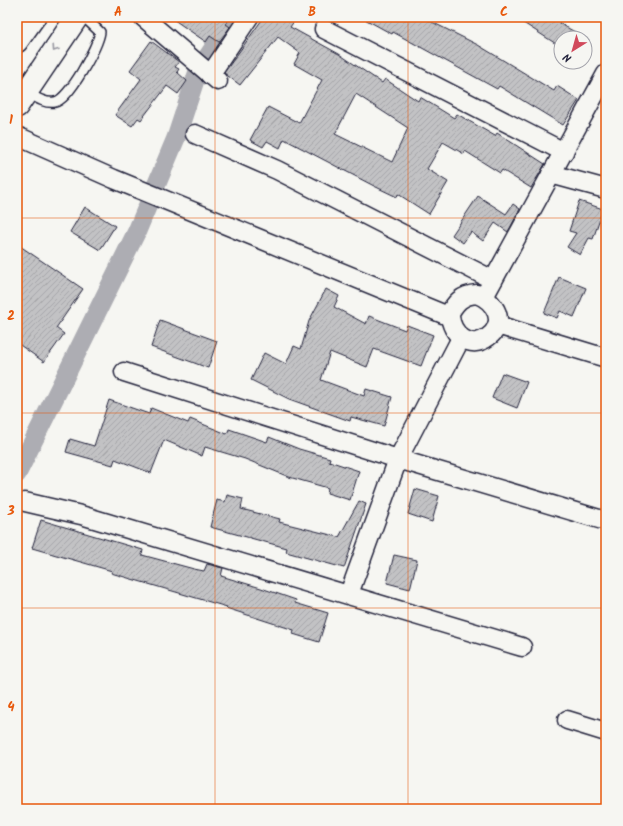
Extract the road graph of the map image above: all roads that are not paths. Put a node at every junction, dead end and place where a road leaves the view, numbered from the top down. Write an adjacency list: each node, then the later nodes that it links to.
1 (34, 17): 7 (main road)
2 (77, 17): 9 (main road, one-way to 9)
3 (84, 17): 9 (lane)
4 (143, 17): 5 (street)
5 (249, 17)
6 (324, 29): 12 (street)
7 (17, 42)
8 (606, 74): 12 (street)
9 (22, 99)
10 (195, 134): 15 (street)
11 (17, 136): 17 (street)
12 (564, 152): 13 (street)
13 (551, 174): 14 (street); 15 (street)
14 (606, 189)
15 (493, 280): 16 (street)
16 (484, 297): 17 (street); 18 (street)
17 (448, 316): 19 (street)
18 (496, 325): 19 (street); 20 (street)
19 (461, 338): 22 (street)
20 (606, 358)
21 (124, 372): 22 (street)
22 (398, 459): 24 (street); 25 (street)
23 (25, 502): 25 (street)
24 (606, 521)
25 (349, 594): 26 (street)
26 (522, 647)
27 (567, 720): 28 (street)
28 (606, 732)

